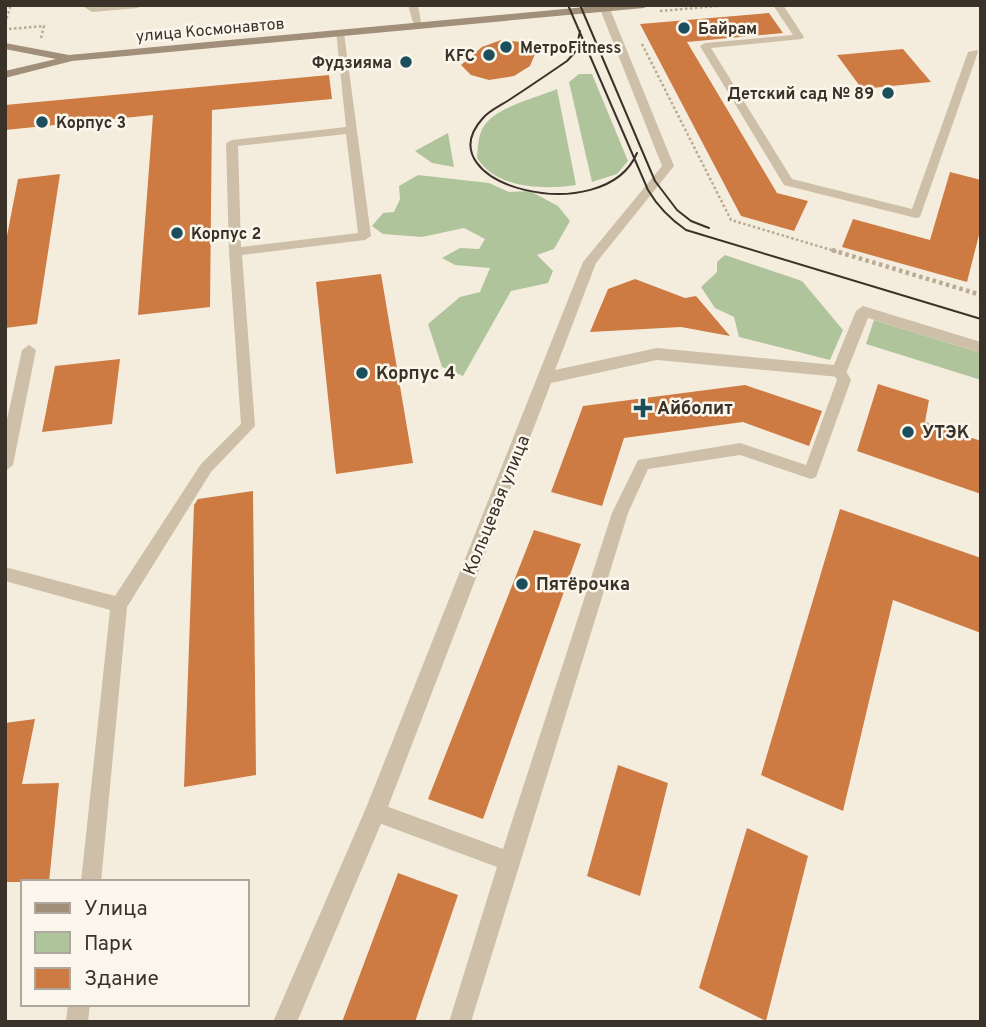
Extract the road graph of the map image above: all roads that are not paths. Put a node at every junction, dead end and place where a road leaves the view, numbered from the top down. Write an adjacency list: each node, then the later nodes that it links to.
1 (86, 5): 2 (lane)
2 (138, 5)
3 (413, 5): 8 (lane)
4 (644, 5): 6 (main road, улица Космонавтов)
5 (778, 5): 11 (lane)
6 (604, 7): 7 (main road, улица Космонавтов); 19 (street, Кольцевая улица)
7 (551, 10): 8 (main road, улица Космонавтов)
8 (419, 26): 9 (main road, улица Космонавтов)
9 (339, 33): 12 (main road, улица Космонавтов); 14 (lane)
10 (5, 46): 12 (main road, улица Космонавтов)
11 (977, 50)
12 (72, 58): 13 (main road, улица Космонавтов)
13 (5, 75)
14 (352, 130): 15 (lane); 15 (lane)
15 (235, 252): 22 (lane)
16 (981, 348): 18 (street)
17 (29, 350): 20 (lane)
18 (839, 371): 19 (street); 24 (lane)
19 (546, 378): 23 (street, Кольцевая улица)
20 (5, 466)
21 (5, 574): 22 (lane)
22 (119, 605): 25 (lane)
23 (375, 812): 24 (lane); 26 (street, Кольцевая улица)
24 (509, 860): 27 (lane)
25 (91, 880)
26 (285, 1022)
27 (460, 1022)

